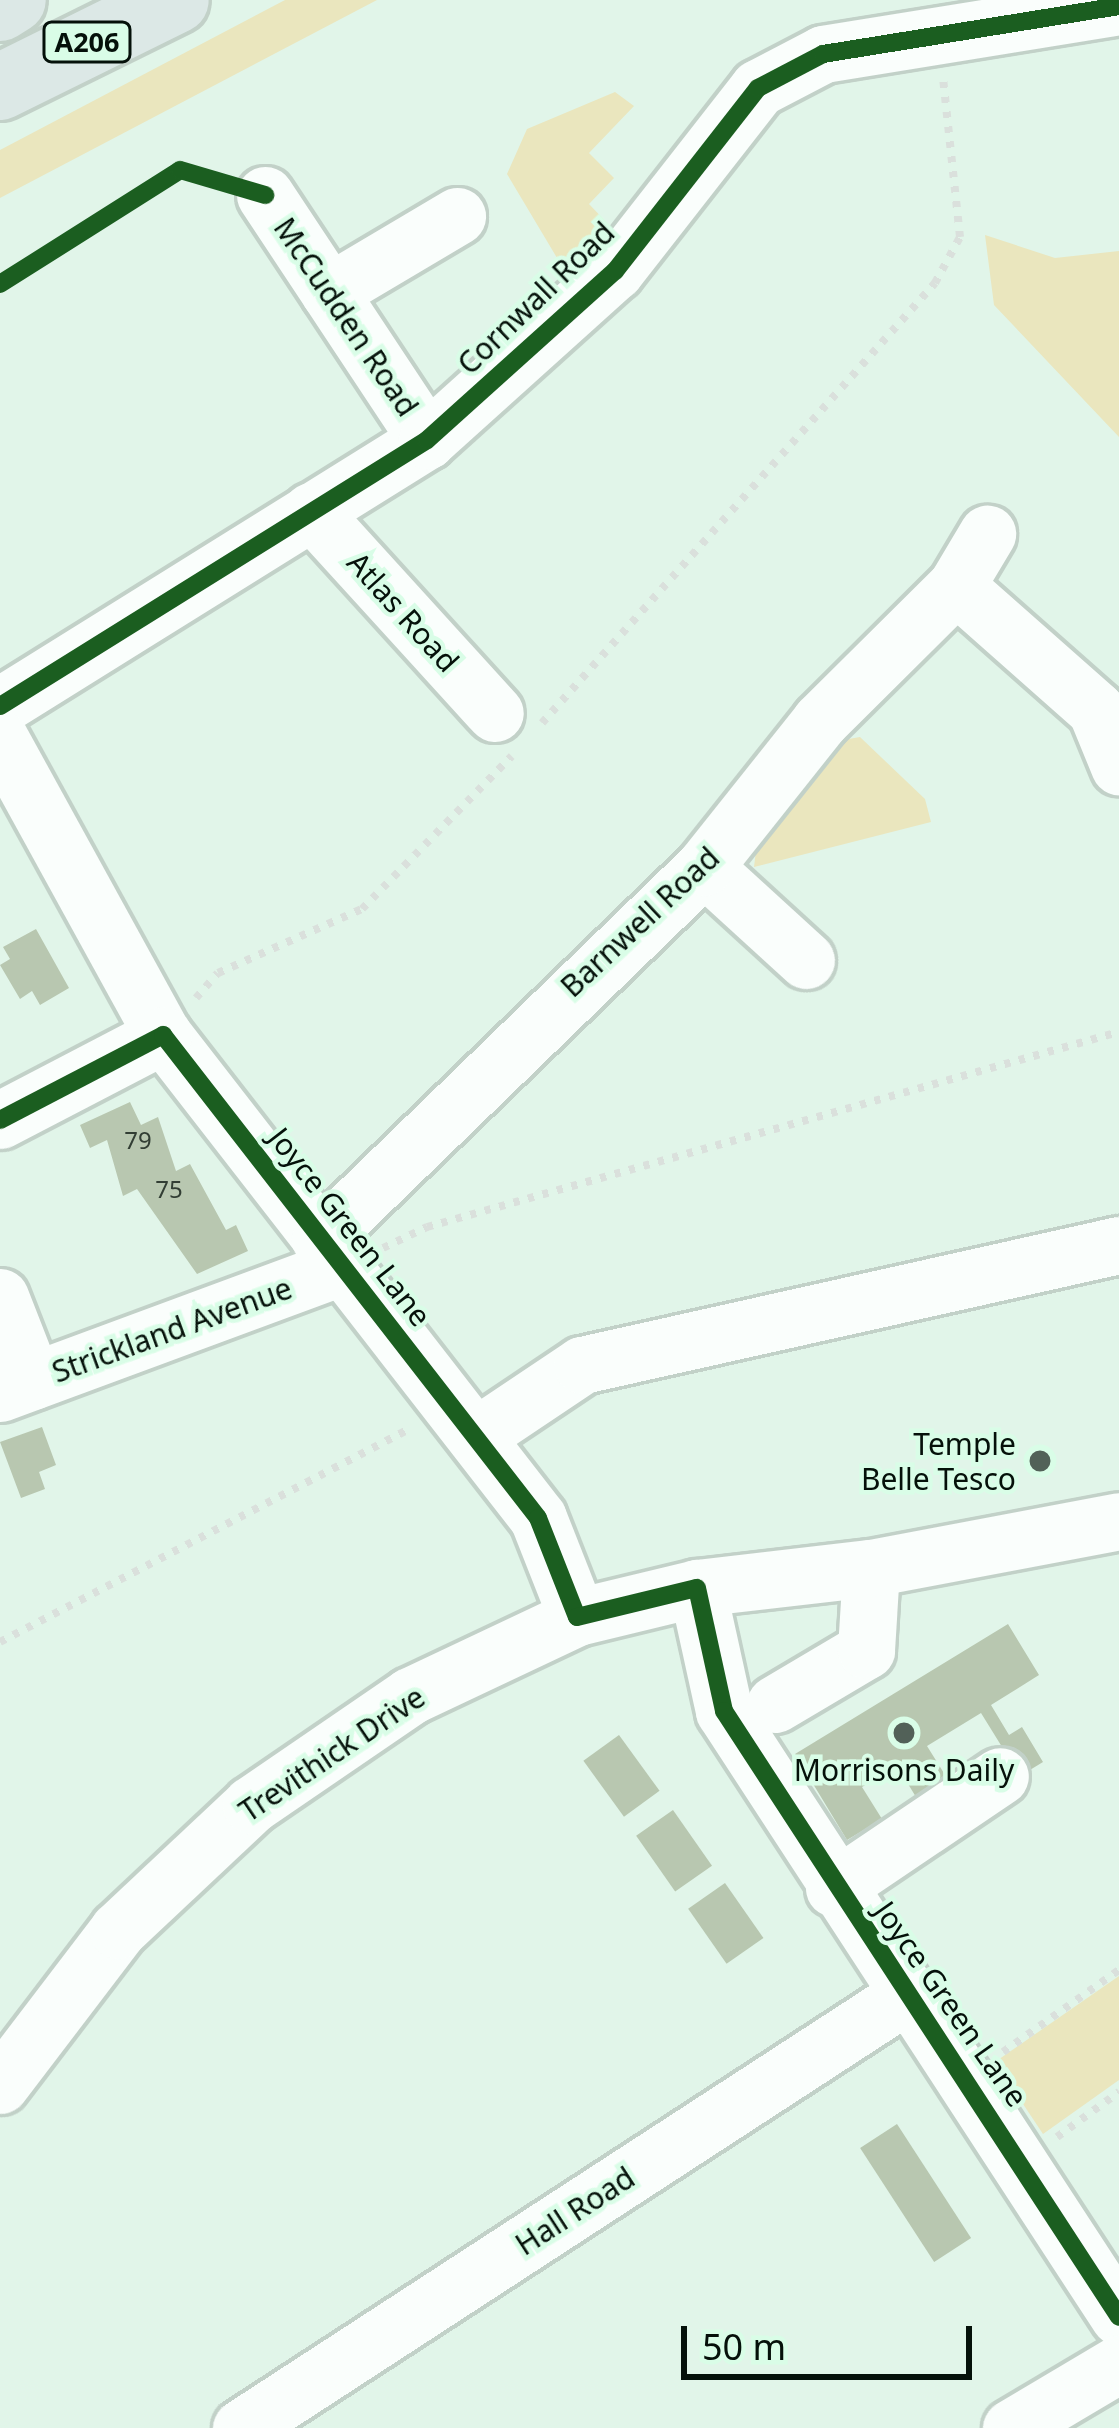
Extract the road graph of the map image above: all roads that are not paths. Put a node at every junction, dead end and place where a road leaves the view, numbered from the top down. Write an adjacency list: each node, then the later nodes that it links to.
1 (13, 0): 4 (main road, A206)
2 (176, 0): 5 (main road, A206)
3 (1119, 6): 9 (street, Cornwall Road)
4 (0, 8)
5 (0, 87)
6 (265, 195): 8 (street, McCudden Road)
7 (458, 216): 8 (street)
8 (329, 292): 9 (street, McCudden Road)
9 (427, 440): 10 (street, Cornwall Road)
10 (311, 511): 13 (street, Cornwall Road); 14 (street, Atlas Road)
11 (987, 534): 12 (street, Barnwell Road)
12 (956, 586): 16 (street); 18 (street, Barnwell Road)
13 (0, 706)
14 (495, 713)
15 (0, 739): 17 (street, Joyce Green Lane)
16 (1119, 766)
17 (15, 799): 20 (street, Joyce Green Lane)
18 (704, 867): 19 (street); 23 (street, Barnwell Road)
19 (806, 960)
20 (164, 1035): 21 (street); 23 (street, Joyce Green Lane)
21 (0, 1120)
22 (1119, 1245): 26 (street)
23 (332, 1252): 25 (street, Strickland Avenue); 26 (street, Joyce Green Lane)
24 (0, 1297): 25 (street)
25 (17, 1387)
26 (464, 1421): 30 (street, Joyce Green Lane)
27 (1119, 1521): 28 (street, Trevithick Drive)
28 (871, 1568): 29 (street, Trevithick Drive); 31 (street)
29 (698, 1588): 30 (street, Trevithick Drive); 33 (street, Joyce Green Lane)
30 (577, 1617): 35 (street, Trevithick Drive)
31 (775, 1704)
32 (1000, 1776): 33 (street)
33 (834, 1888): 34 (street, Joyce Green Lane)
34 (908, 1994): 36 (street, Joyce Green Lane); 38 (street, Hall Road)
35 (6, 2064)
36 (1119, 2317)
37 (1119, 2364): 39 (street)
38 (241, 2428)
39 (1010, 2428)

